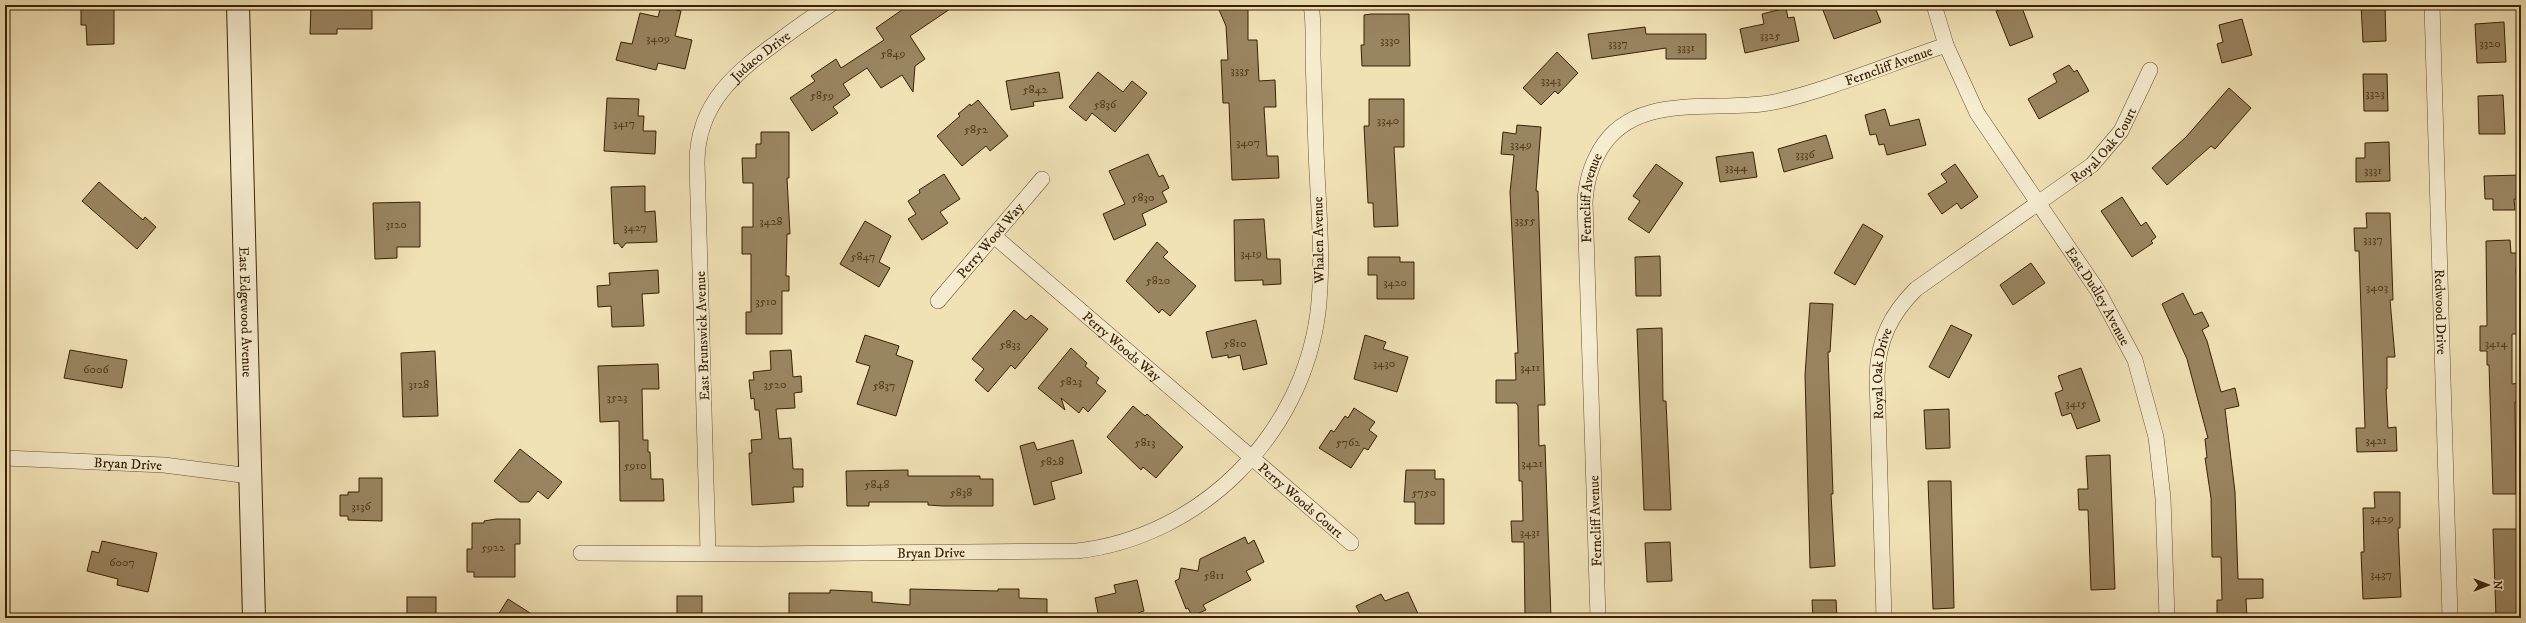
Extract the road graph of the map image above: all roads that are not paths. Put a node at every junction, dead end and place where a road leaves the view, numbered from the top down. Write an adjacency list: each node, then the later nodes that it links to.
1 (238, 5): 15 (main road, East Edgewood Avenue)
2 (830, 5): 8 (street, Judaco Drive)
3 (1311, 5): 13 (street, Whalen Avenue)
4 (1934, 5): 6 (street, East Dudley Avenue)
5 (2432, 5): 23 (street, Redwood Drive)
6 (1946, 45): 10 (street, East Dudley Avenue); 20 (street, Ferncliff Avenue)
7 (2150, 70): 10 (street, Royal Oak Court)
8 (705, 120): 17 (street, East Brunswick Avenue)
9 (1042, 179): 11 (street, Perry Wood Way)
10 (2039, 204): 21 (street, Royal Oak Drive); 22 (street, East Dudley Avenue)
11 (994, 236): 12 (street, Perry Wood Way); 13 (street, Perry Woods Way)
12 (938, 301)
13 (1251, 457): 16 (street, Perry Woods Court); 17 (street, Bryan Drive)
14 (5, 458): 15 (street, Bryan Drive)
15 (250, 476): 19 (main road, East Edgewood Avenue)
16 (1351, 543)
17 (708, 552): 18 (street, Bryan Drive)
18 (582, 553)
19 (254, 618)
20 (1598, 618)
21 (1884, 618)
22 (2167, 618)
23 (2450, 618)

